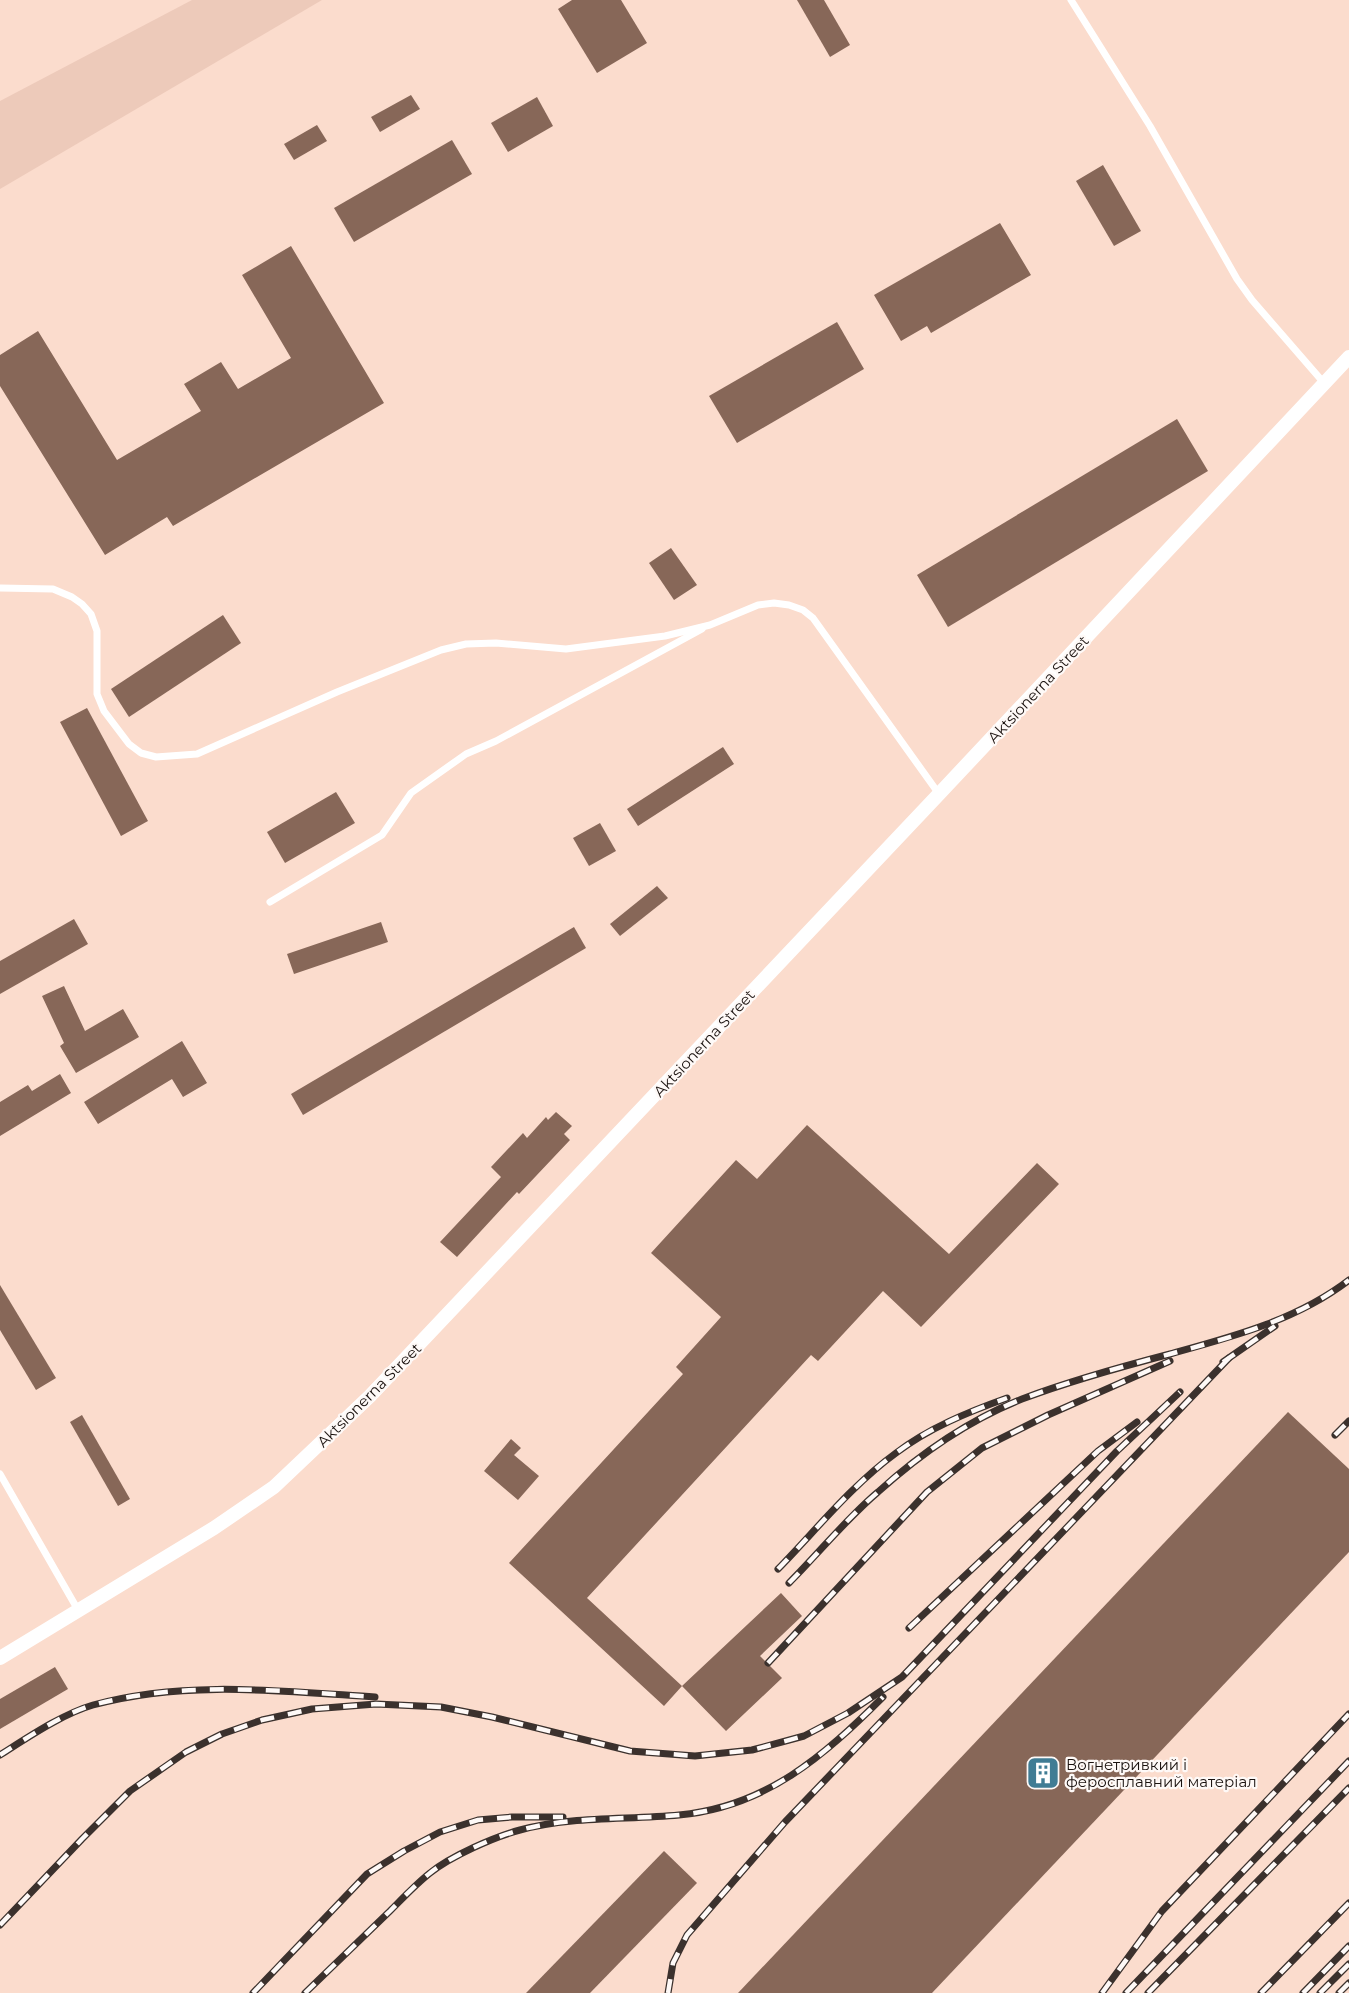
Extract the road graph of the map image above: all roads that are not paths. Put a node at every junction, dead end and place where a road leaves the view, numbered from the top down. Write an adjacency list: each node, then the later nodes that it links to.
1 (1071, 0): 3 (lane)
2 (1349, 357): 3 (street, Aktsionerna Street)
3 (1324, 383): 6 (street, Aktsionerna Street)
4 (0, 588): 5 (lane)
5 (710, 625): 6 (lane); 7 (lane)
6 (939, 794): 9 (street, Aktsionerna Street)
7 (270, 902)
8 (0, 1474): 9 (lane)
9 (78, 1610): 10 (street, Aktsionerna Street)
10 (0, 1658)

